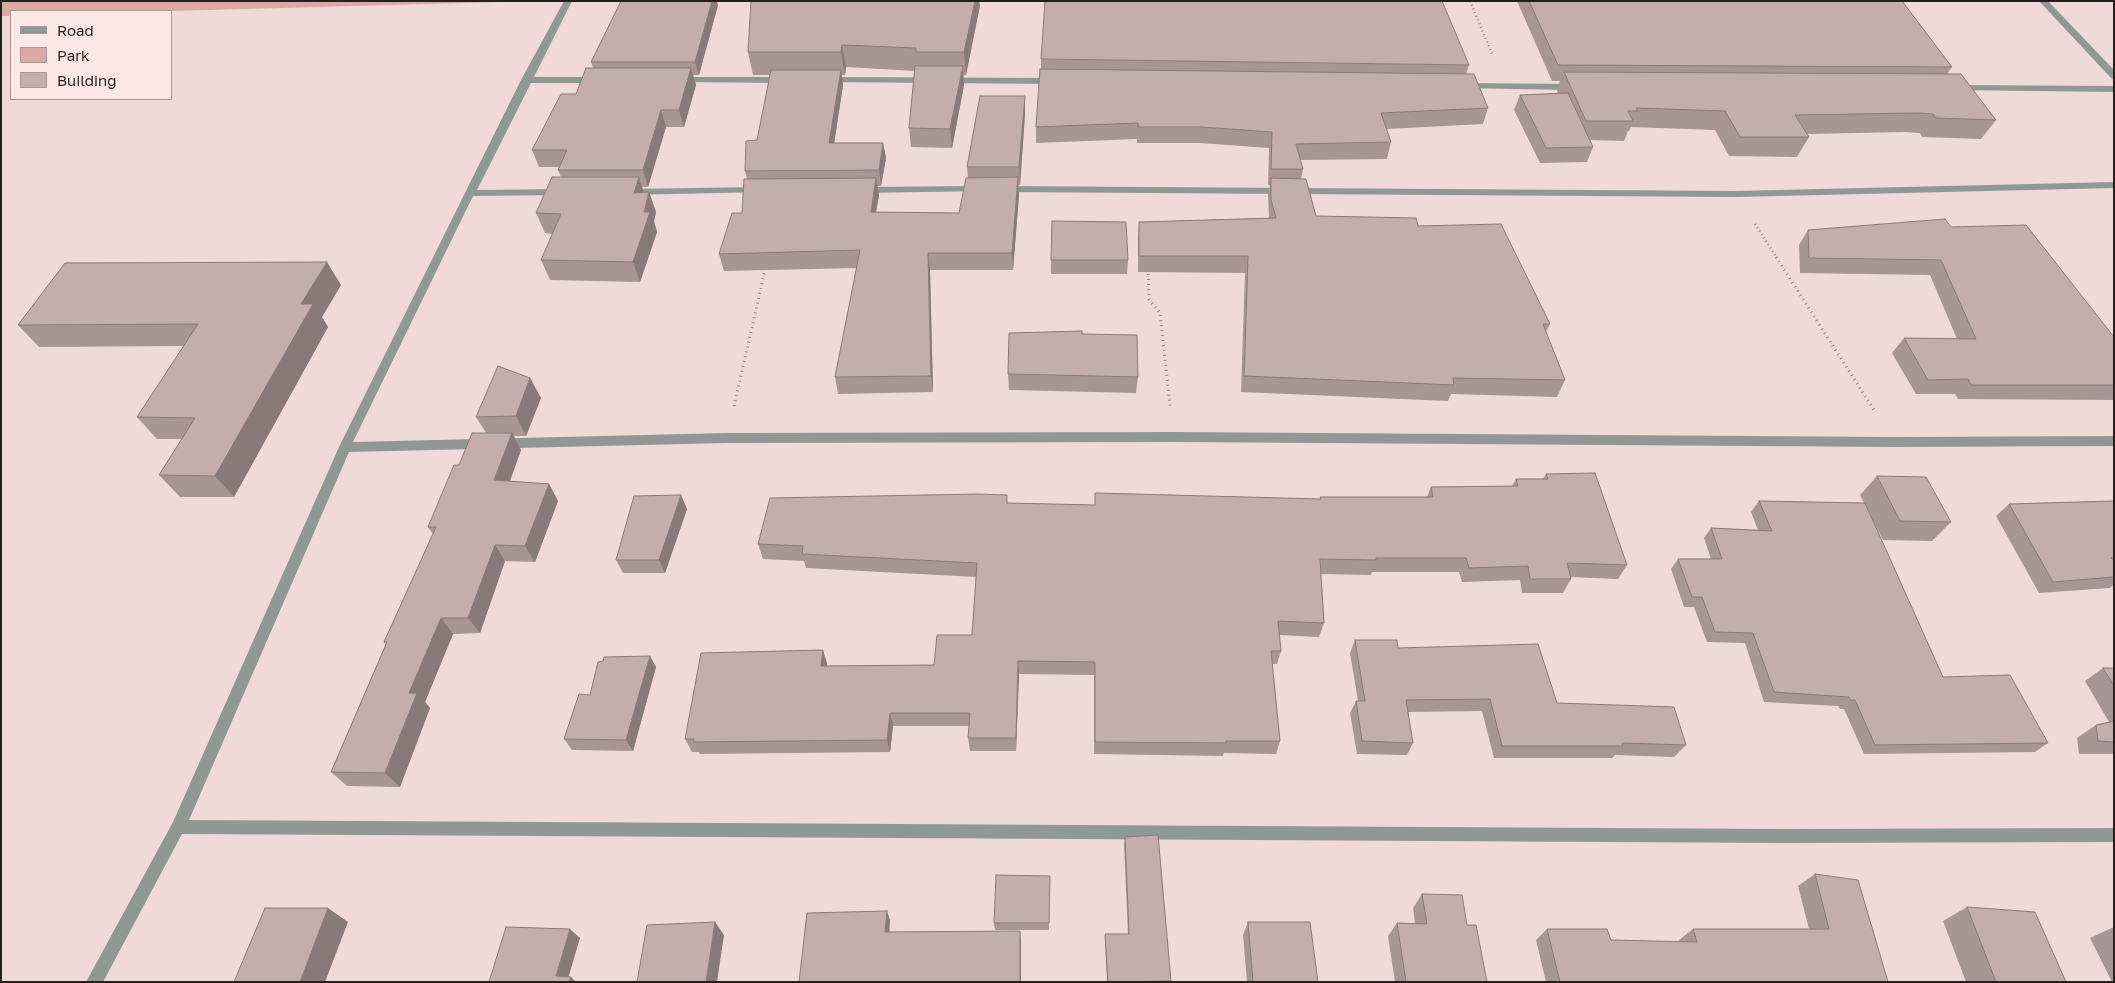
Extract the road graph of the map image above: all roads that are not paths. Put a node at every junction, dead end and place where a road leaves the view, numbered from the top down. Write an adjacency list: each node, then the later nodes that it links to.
1 (568, 1): 4 (street)
2 (2044, 1): 3 (street)
3 (2114, 76)
4 (526, 80): 5 (street); 19 (street)
5 (606, 80)
6 (666, 80): 7 (street)
7 (796, 80)
8 (816, 80): 9 (street)
9 (1064, 81)
10 (1447, 86): 11 (street)
11 (1586, 87)
12 (1944, 88): 13 (street)
13 (2114, 88)
14 (2114, 185): 16 (street)
15 (774, 190): 18 (street)
16 (852, 190)
17 (577, 192): 19 (street)
18 (617, 192)
19 (470, 193): 21 (street)
20 (2114, 440): 21 (street)
21 (345, 447): 22 (street)
22 (178, 827): 23 (street); 24 (street)
23 (2114, 835)
24 (94, 982)

